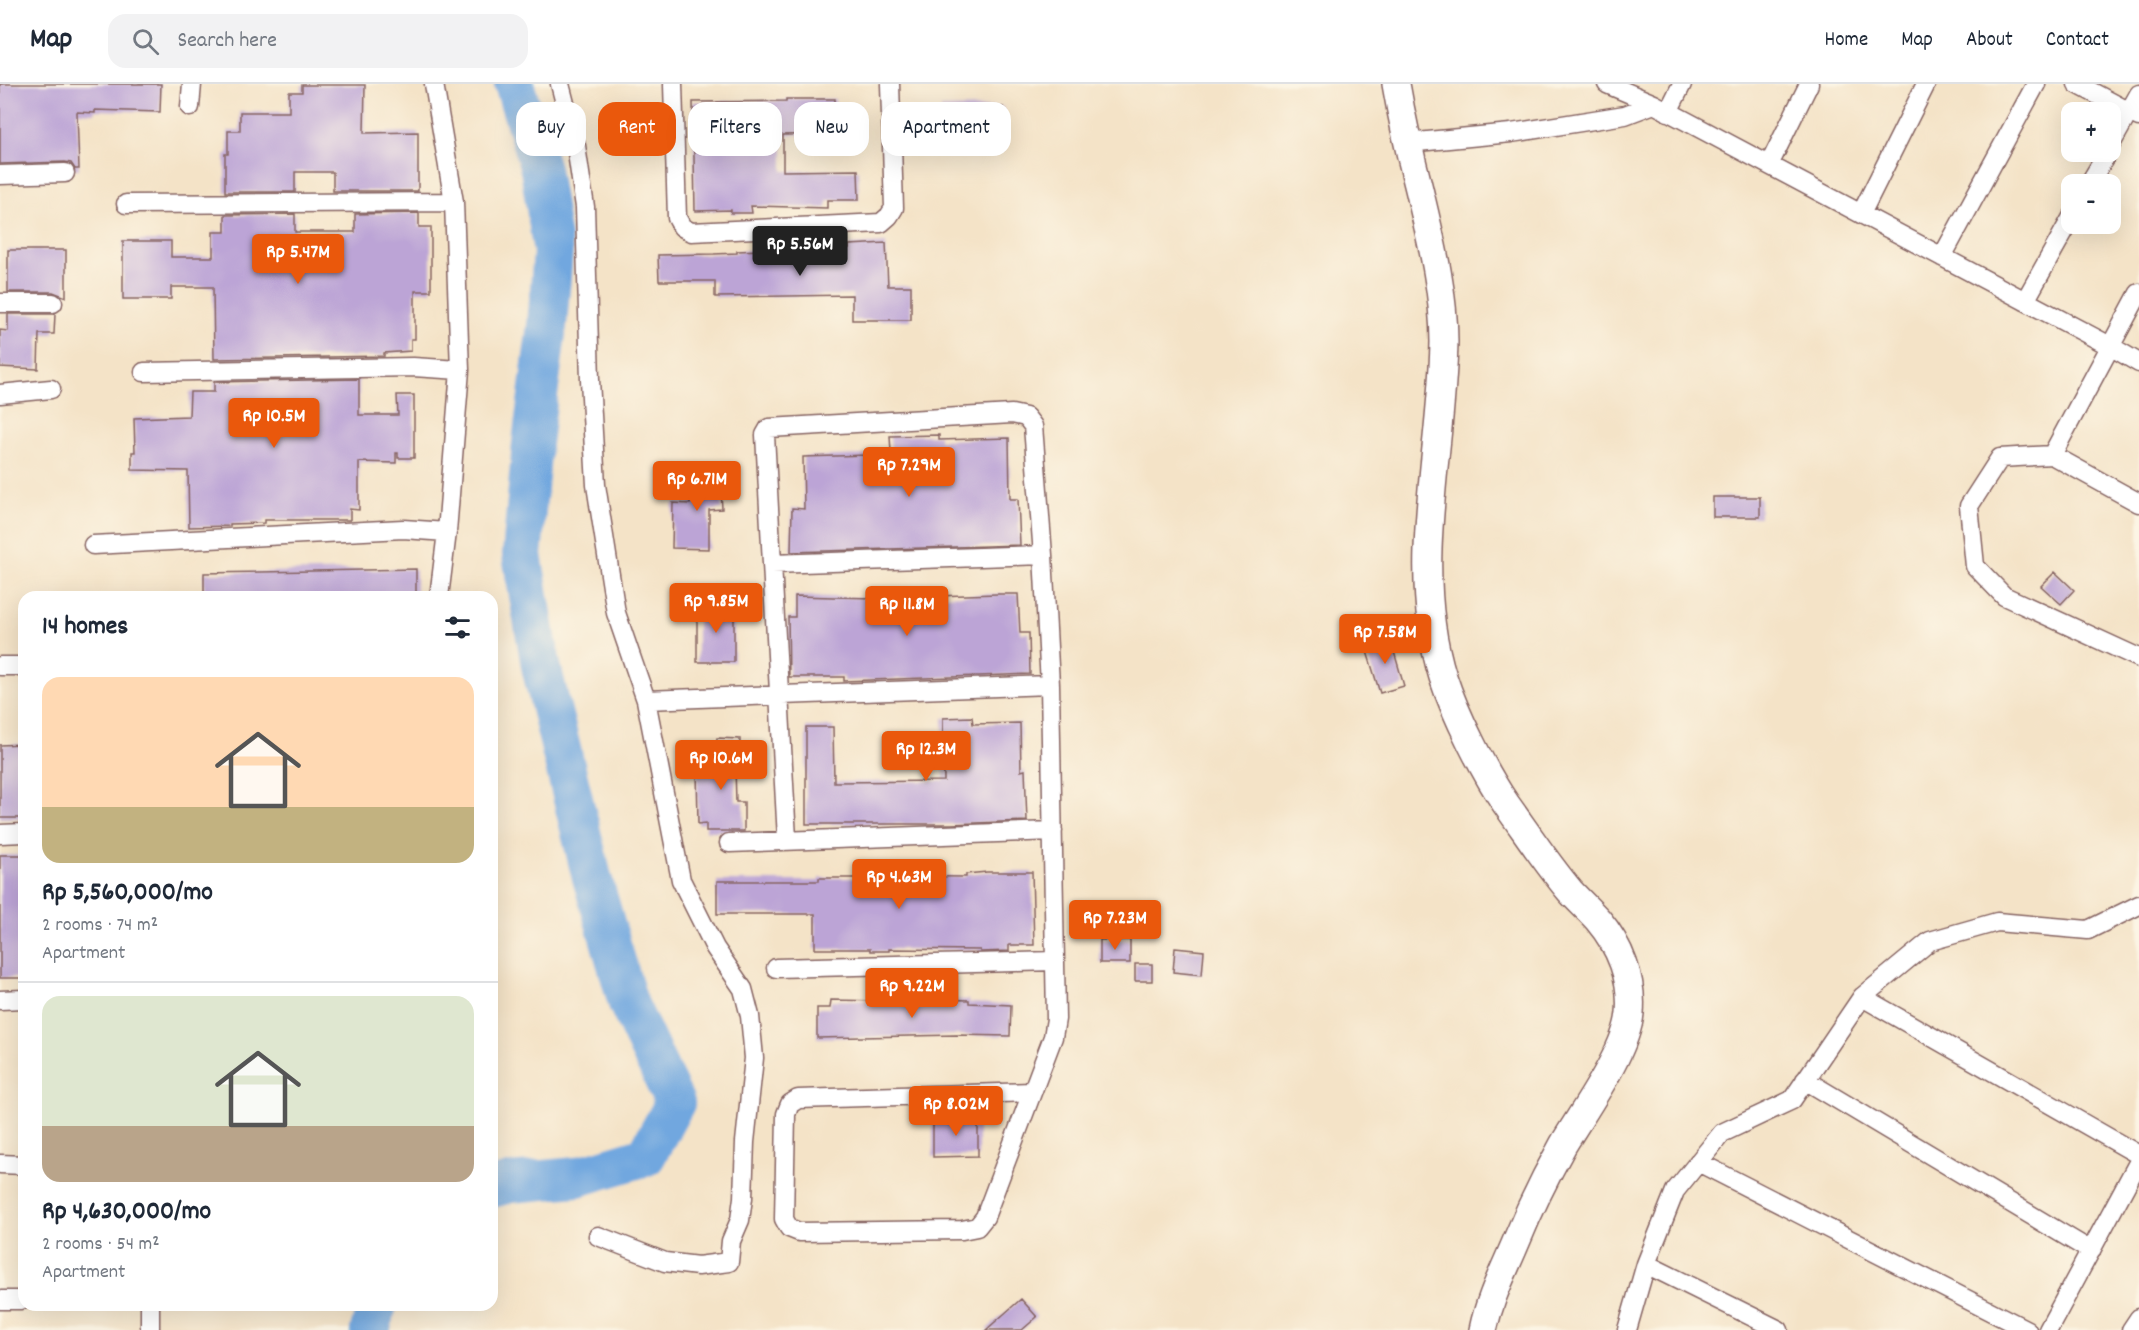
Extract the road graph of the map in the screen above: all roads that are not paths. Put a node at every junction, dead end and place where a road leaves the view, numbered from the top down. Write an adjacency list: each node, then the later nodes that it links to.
1 (192, 84): 14 (street)
2 (434, 84): 22 (street)
3 (560, 84): 49 (street)
4 (673, 84): 5 (street)
5 (890, 84)
6 (1395, 84): 18 (main road)
7 (1607, 84): 15 (street)
8 (1682, 84): 15 (street)
9 (1809, 84): 19 (street)
10 (1926, 84): 24 (street)
11 (2036, 84): 26 (street)
12 (2077, 84): 16 (street)
13 (2139, 94): 16 (street)
14 (190, 107)
15 (1661, 108): 18 (street); 19 (street)
16 (2134, 114): 17 (street)
17 (2121, 131)
18 (1407, 143): 76 (main road)
19 (1769, 165): 24 (street)
20 (65, 173): 21 (street)
21 (0, 175)
22 (454, 202): 23 (street); 33 (street)
23 (126, 204)
24 (1861, 214): 26 (street)
25 (2062, 234): 28 (street)
26 (1942, 257): 28 (street)
27 (2139, 293): 31 (street)
28 (2025, 301): 31 (street)
29 (0, 303): 30 (street)
30 (53, 303)
31 (2110, 346): 32 (street); 37 (street)
32 (2139, 363)
33 (460, 370): 34 (street); 39 (street)
34 (144, 372)
35 (51, 389): 36 (street)
36 (0, 394)
37 (2052, 455): 38 (street); 44 (street)
38 (2139, 503)
39 (447, 532): 40 (street); 43 (street)
40 (93, 544)
41 (1043, 555): 42 (street); 42 (street); 47 (street)
42 (772, 564): 48 (street)
43 (440, 591)
44 (2139, 658)
45 (0, 666): 46 (street)
46 (18, 666)
47 (1050, 685): 48 (street); 50 (street)
48 (780, 696): 49 (street); 53 (street)
49 (646, 700): 68 (street)
50 (1053, 831): 53 (street); 56 (street)
51 (18, 833): 52 (street)
52 (0, 834)
53 (788, 839): 54 (street)
54 (729, 843)
55 (2139, 904): 58 (street)
56 (1055, 961): 57 (street); 62 (street)
57 (776, 968)
58 (1862, 997): 61 (street); 63 (street)
59 (18, 999): 60 (street)
60 (0, 1000)
61 (1805, 1080): 65 (street); 69 (street)
62 (1032, 1092): 62 (street)
63 (2139, 1155)
64 (2139, 1161): 69 (street)
65 (1698, 1162): 70 (street); 79 (street)
66 (0, 1164): 67 (street)
67 (18, 1165)
68 (598, 1236)
69 (2091, 1251): 80 (street)
70 (1646, 1264): 77 (street); 78 (street)
71 (0, 1300): 72 (street)
72 (18, 1300)
73 (150, 1311): 75 (street)
74 (2139, 1318): 81 (street)
75 (150, 1330)
76 (1483, 1330)
77 (1627, 1330)
78 (1779, 1330)
79 (2027, 1330)
80 (2048, 1330)
81 (2131, 1330)

